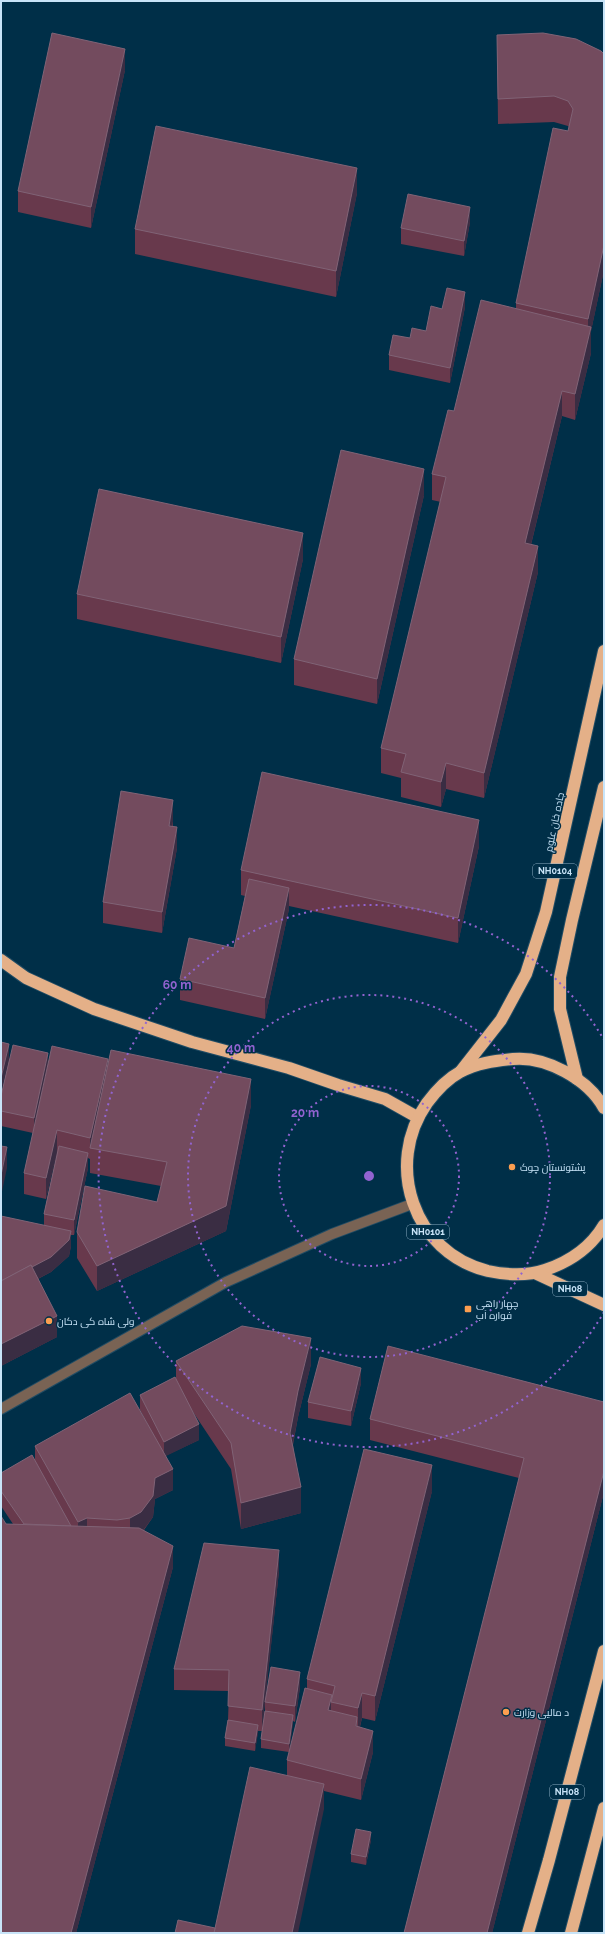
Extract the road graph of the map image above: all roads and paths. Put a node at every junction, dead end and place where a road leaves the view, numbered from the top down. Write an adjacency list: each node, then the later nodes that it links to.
1 (604, 651): 4 (highway, جادہ خان علوم / NH0104)
2 (604, 787): 5 (highway, NH0104)
3 (1, 960): 7 (highway)
4 (460, 1072): 5 (highway, NH0101); 7 (highway, NH0101)
5 (577, 1079): 6 (highway, NH0101)
6 (604, 1108)
7 (417, 1117): 8 (highway, NH0101)
8 (412, 1204): 10 (highway, NH0101); 12 (street)
9 (604, 1225): 10 (highway, NH0101)
10 (535, 1273): 11 (highway, NH08)
11 (604, 1305)
12 (1, 1409)
13 (604, 1650): 15 (highway, NH08)
14 (604, 1808): 16 (highway)
15 (528, 1933)
16 (571, 1933)

